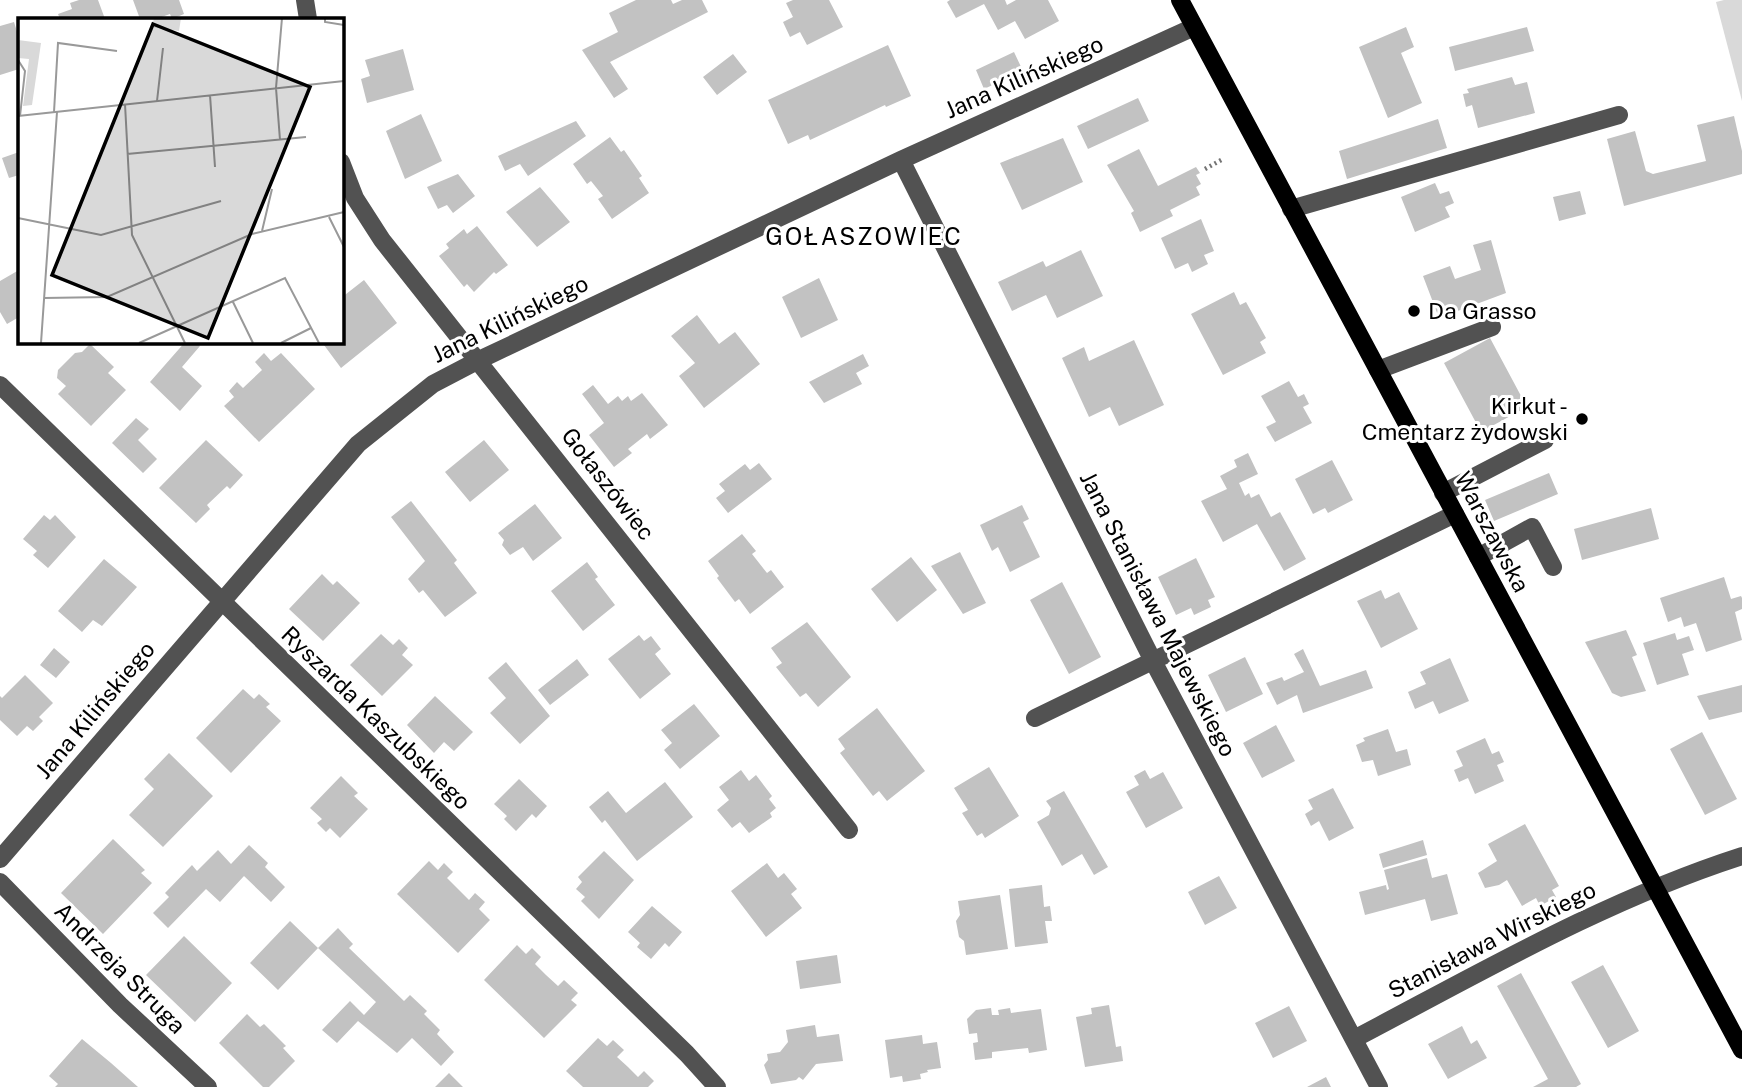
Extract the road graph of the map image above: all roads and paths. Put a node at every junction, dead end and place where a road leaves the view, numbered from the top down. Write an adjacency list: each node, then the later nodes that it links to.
1 (305, 0): 3 (street)
2 (1180, 0): 4 (main road, Warszawska)
3 (308, 18)
4 (1194, 27): 7 (street, Jana Kilińskiego); 10 (main road, Warszawska)
5 (1619, 115): 10 (street)
6 (1223, 159): 9 (path)
7 (901, 160): 12 (street, Jana Kilińskiego); 21 (street, Jana Stanisława Majewskiego)
8 (343, 167): 12 (street, Gołaszówiec)
9 (1205, 169)
10 (1292, 209): 13 (main road, Warszawska)
11 (1492, 327): 13 (street)
12 (477, 361): 20 (street, Jana Kilińskiego); 23 (street, Gołaszówiec)
13 (1378, 370): 16 (main road, Warszawska)
14 (0, 385): 20 (street, Ryszarda Kaszubskiego)
15 (1545, 440): 16 (street)
16 (1443, 493): 17 (main road, Warszawska)
17 (1455, 514): 18 (main road, Warszawska); 21 (street)
18 (1478, 557): 19 (street); 27 (main road, Warszawska)
19 (1553, 567)
20 (220, 601): 25 (street, Jana Kilińskiego); 31 (street, Ryszarda Kaszubskiego)
21 (1153, 661): 22 (street); 28 (street, Jana Stanisława Majewskiego)
22 (1035, 718)
23 (849, 830)
24 (1742, 856): 27 (street, Stanisława Wirskiego)
25 (0, 859)
26 (0, 882): 30 (street, Andrzeja Struga)
27 (1655, 887): 28 (street, Stanisława Wirskiego); 29 (main road, Warszawska)
28 (1354, 1039): 32 (street, Jana Stanisława Majewskiego)
29 (1742, 1050)
30 (208, 1087)
31 (717, 1087)
32 (1379, 1087)

